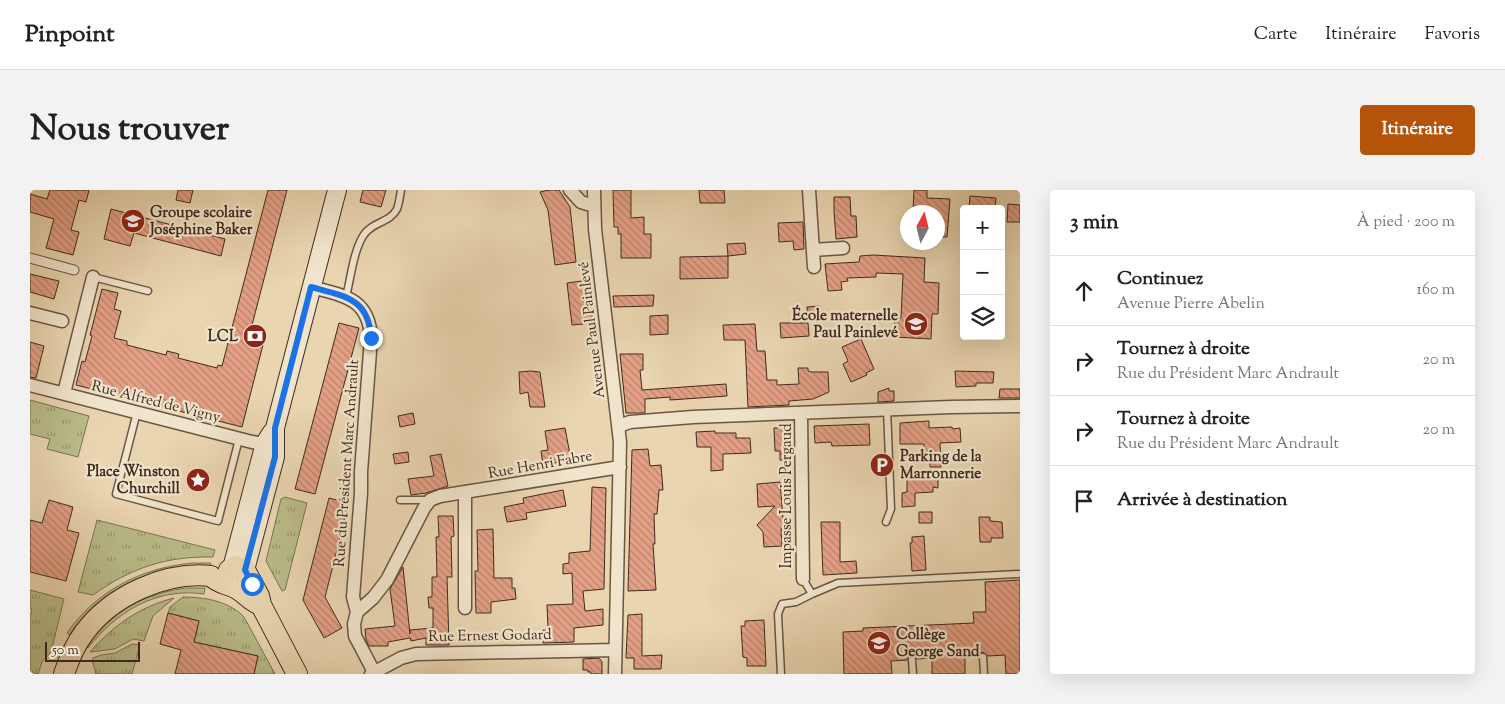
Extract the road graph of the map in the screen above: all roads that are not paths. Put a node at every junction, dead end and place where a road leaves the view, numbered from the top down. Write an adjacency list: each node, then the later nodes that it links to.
1 (337, 190): 13 (main road)
2 (401, 190): 15 (lane)
3 (570, 190): 6 (street)
4 (594, 190): 6 (street, Avenue Paul Painlevé)
5 (809, 190): 8 (street)
6 (594, 206): 24 (street, Avenue Paul Painlevé)
7 (843, 248): 8 (street)
8 (813, 250): 10 (street)
9 (30, 258): 11 (street)
10 (814, 267)
11 (74, 270)
12 (93, 277): 14 (lane); 19 (street)
13 (311, 287): 15 (street, Rue du Président Marc Andrault); 26 (main road)
14 (148, 291)
15 (346, 296): 37 (street, Rue du Président Marc Andrault)
16 (30, 313): 17 (street)
17 (62, 321)
18 (30, 385): 19 (street, Rue Alfred de Vigny)
19 (64, 394): 22 (street, Rue Alfred de Vigny)
20 (1020, 406): 21 (street)
21 (887, 409): 23 (street); 31 (lane)
22 (137, 412): 25 (street, Rue Alfred de Vigny); 25 (lane)
23 (801, 413): 24 (street); 34 (street, Impasse Louis Pergaud)
24 (619, 426): 27 (street, Avenue Paul Painlevé)
25 (239, 439): 26 (street, Rue Alfred de Vigny)
26 (270, 444): 33 (main road)
27 (620, 467): 28 (street, Rue Henri Fabre); 38 (street, Avenue Paul Painlevé)
28 (465, 493): 30 (street, Rue Henri Fabre); 36 (street)
29 (400, 500): 30 (lane)
30 (430, 500): 37 (street)
31 (886, 522)
32 (1020, 574): 35 (lane)
33 (233, 576): 42 (main road); 43 (main road)
34 (803, 579): 35 (lane)
35 (812, 594): 45 (lane)
36 (465, 608)
37 (357, 612): 41 (street, Rue du Président Marc Andrault)
38 (615, 650): 41 (street, Rue Ernest Godard); 44 (street, Avenue Paul Painlevé)
39 (983, 657): 47 (lane)
40 (912, 660): 46 (lane)
41 (372, 673)
42 (64, 674)
43 (297, 674)
44 (614, 674)
45 (781, 674)
46 (913, 674)
47 (984, 674)

